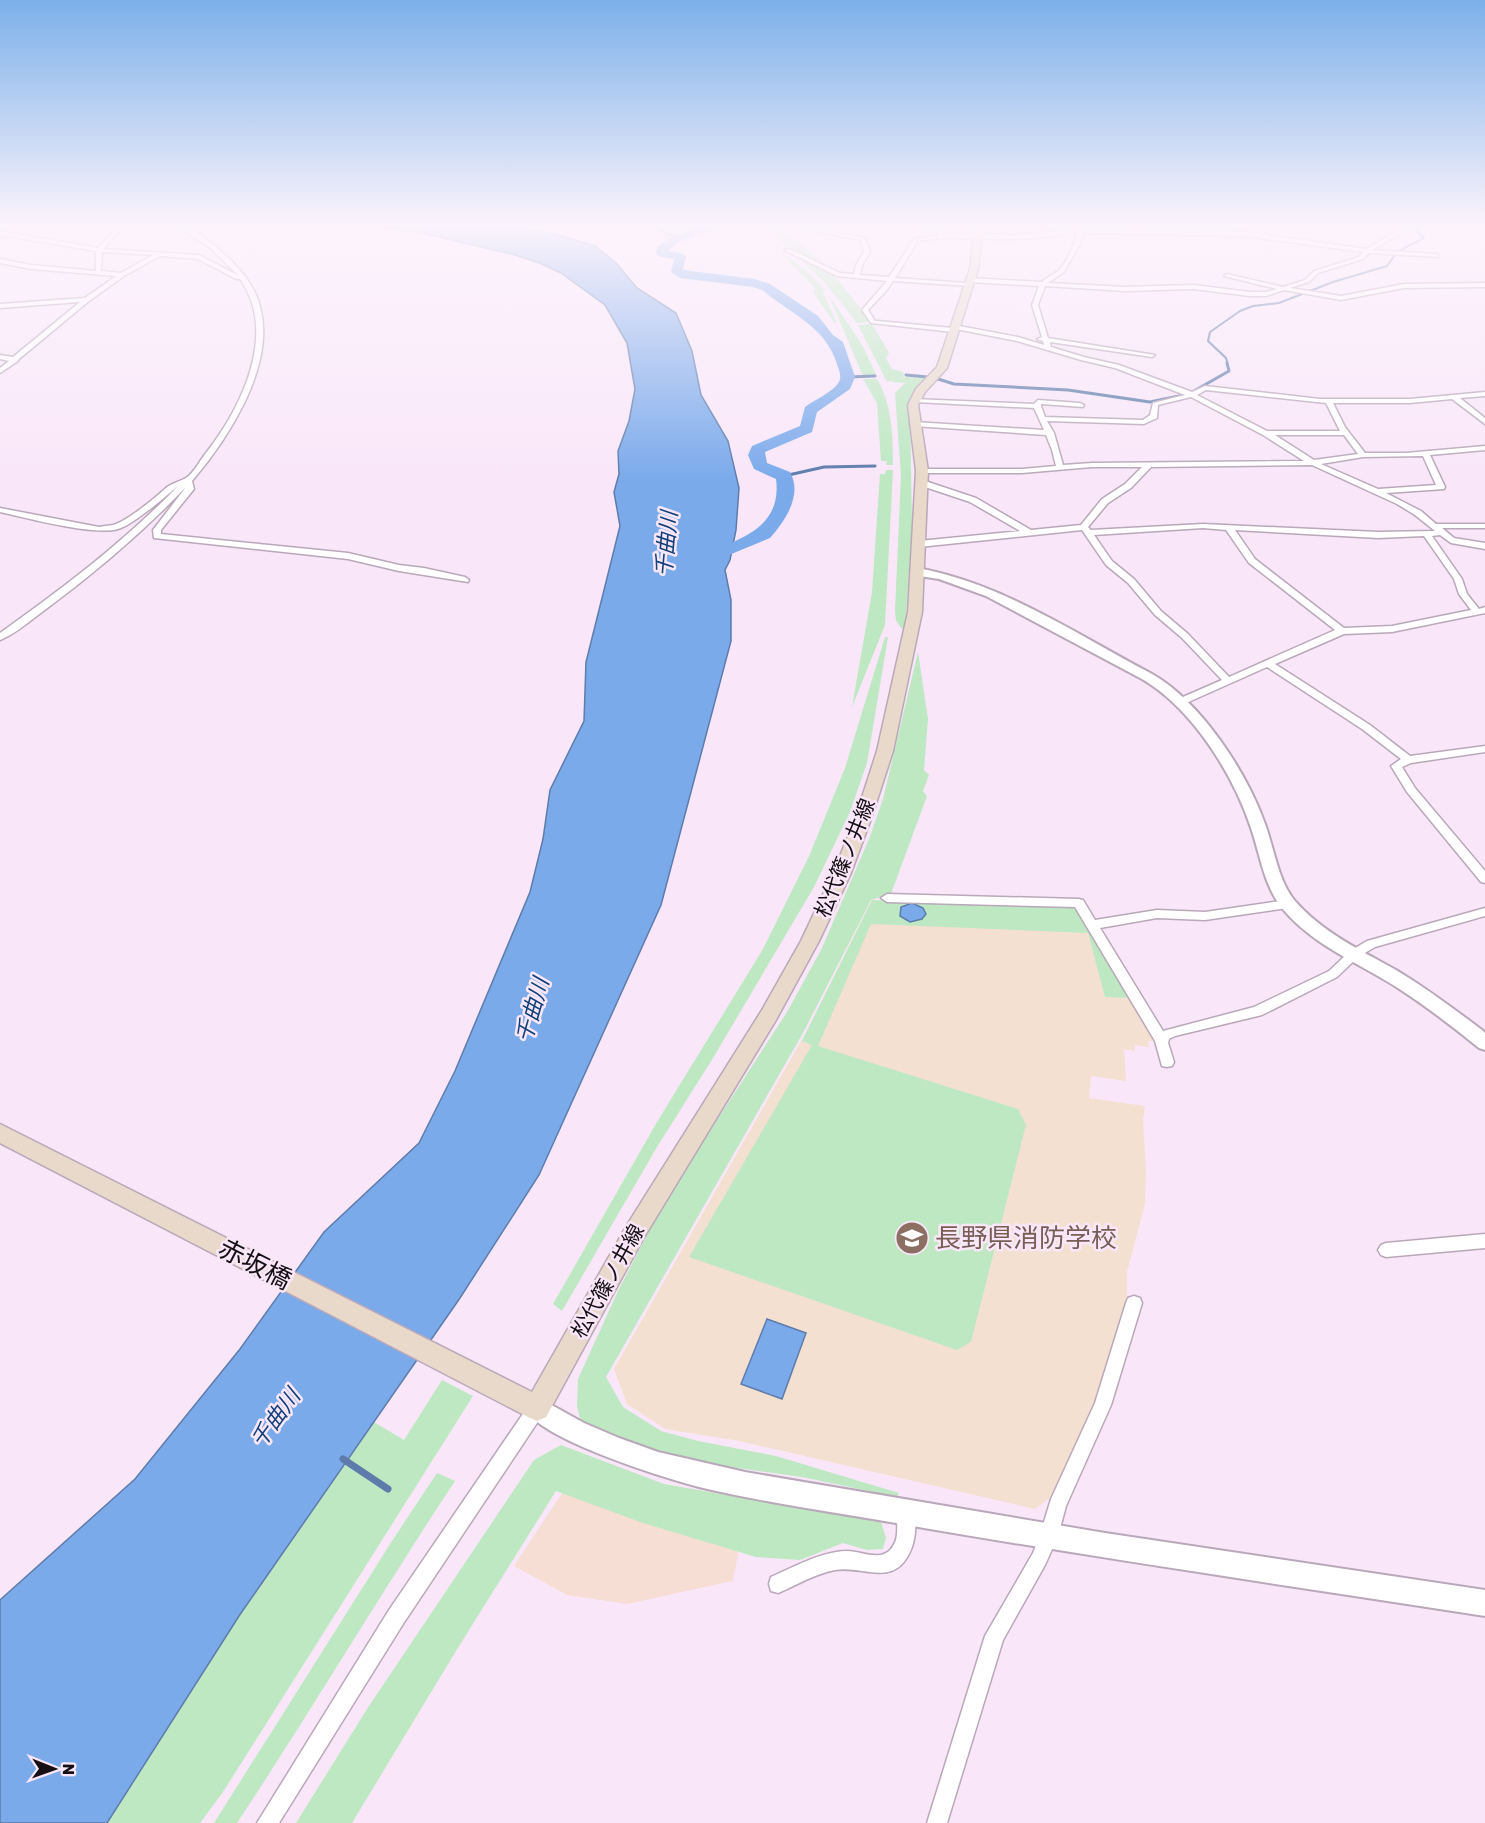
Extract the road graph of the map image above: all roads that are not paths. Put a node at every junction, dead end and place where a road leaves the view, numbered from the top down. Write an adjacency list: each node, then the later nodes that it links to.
1 (76, 309): 12 (street)
2 (258, 309): 34 (street)
3 (866, 309): 6 (street)
4 (959, 309): 6 (main road)
5 (1036, 309): 8 (street)
6 (953, 329): 7 (street); 17 (main road)
7 (1018, 339): 8 (street); 9 (street)
8 (1045, 339): 9 (street); 10 (street)
9 (1048, 348): 15 (street)
10 (1152, 355)
11 (0, 357): 12 (street)
12 (16, 360): 13 (street)
13 (0, 372)
14 (1485, 394): 16 (street)
15 (1192, 395): 18 (street); 21 (street); 25 (street)
16 (1455, 398): 18 (street); 22 (street)
17 (915, 400): 20 (street); 23 (main road, 松代篠ノ井線)
18 (1328, 401): 26 (street)
19 (1080, 405): 20 (street)
20 (1037, 406): 21 (street)
21 (1042, 419): 24 (street)
22 (1485, 422)
23 (914, 424): 24 (street); 33 (main road, 松代篠ノ井線)
24 (1050, 433): 32 (street)
25 (1266, 433): 26 (street); 30 (street)
26 (1346, 433): 29 (street)
27 (1485, 448): 28 (street)
28 (1425, 453): 29 (street); 35 (street)
29 (1364, 455): 30 (street)
30 (1313, 463): 31 (street); 35 (street)
31 (1148, 465): 32 (street); 39 (street)
32 (1060, 468): 33 (street)
33 (922, 477): 41 (street); 42 (main road, 松代篠ノ井線)
34 (188, 480): 36 (street); 45 (street); 48 (street)
35 (1379, 491): 40 (street)
36 (0, 510)
37 (1485, 526): 40 (street)
38 (1230, 529): 39 (street); 40 (street); 47 (street)
39 (1086, 530): 41 (street); 50 (street)
40 (1433, 531): 43 (street); 46 (street)
41 (1028, 532): 42 (street)
42 (919, 544): 44 (main road, 松代篠ノ井線)
43 (1485, 546)
44 (917, 572): 51 (street); 67 (main road, 松代篠ノ井線)
45 (465, 580)
46 (1480, 611): 47 (street)
47 (1342, 632): 49 (street)
48 (0, 637)
49 (1267, 663): 50 (street); 53 (street)
50 (1227, 680): 51 (street)
51 (1180, 702): 56 (street)
52 (1485, 749): 53 (street)
53 (1408, 760): 54 (street)
54 (1485, 879)
55 (887, 898): 58 (street)
56 (1288, 904): 58 (street); 59 (street)
57 (1485, 912): 59 (street)
58 (1093, 925): 60 (street)
59 (1354, 954): 60 (street); 61 (street)
60 (1162, 1041): 62 (street)
61 (1485, 1043)
62 (1167, 1062)
63 (0, 1133): 67 (main road, 赤坂橋)
64 (1485, 1241): 65 (street)
65 (1386, 1250)
66 (1134, 1303): 69 (street)
67 (537, 1408): 68 (street); 72 (street)
68 (906, 1512): 69 (street); 70 (street)
69 (1049, 1536): 71 (street); 73 (street)
70 (778, 1584)
71 (1485, 1603)
72 (267, 1823)
73 (937, 1823)

